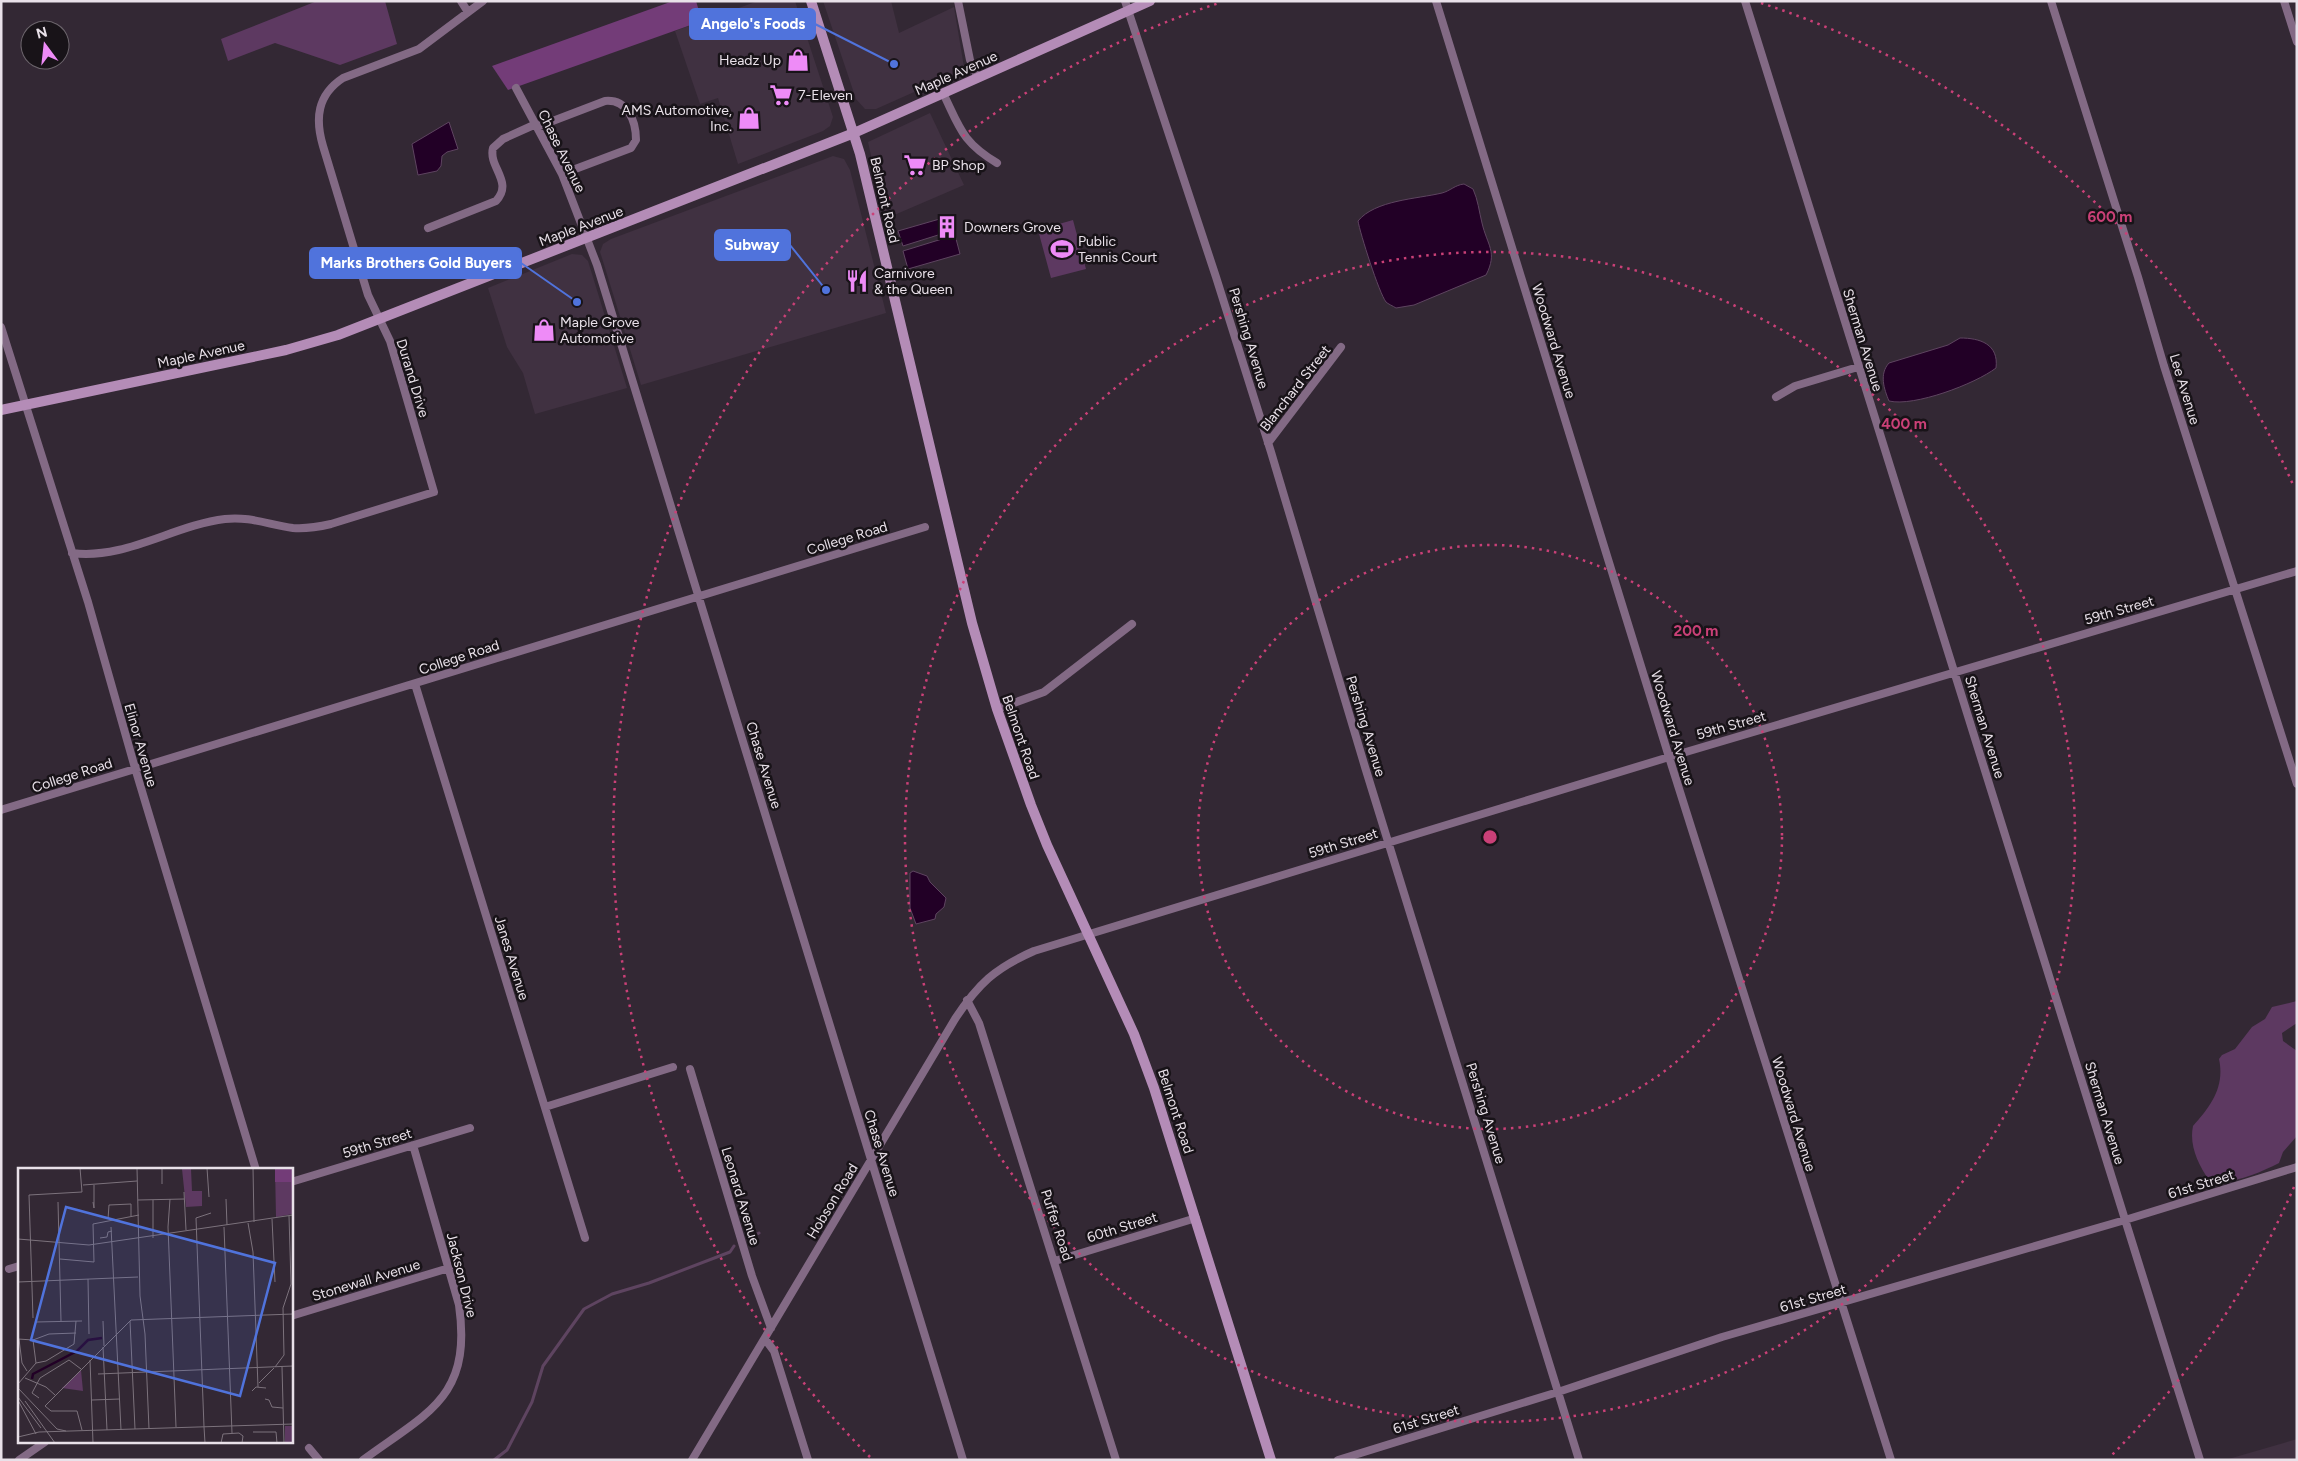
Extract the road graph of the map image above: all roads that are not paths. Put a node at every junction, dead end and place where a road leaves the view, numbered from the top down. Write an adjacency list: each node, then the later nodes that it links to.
1 (461, 1): 11 (street)
2 (483, 1): 11 (street, Durand Drive)
3 (810, 1): 17 (main road, Belmont Road)
4 (958, 1): 13 (street)
5 (1150, 1): 10 (main road, Maple Avenue)
6 (1436, 1): 39 (street, Woodward Avenue)
7 (1745, 1): 25 (street, Sherman Avenue)
8 (2051, 1): 33 (street, Lee Avenue)
9 (2284, 1): 12 (street)
10 (1126, 6): 13 (main road, Maple Avenue); 29 (street, Pershing Avenue)
11 (468, 12): 22 (street, Durand Drive)
12 (2297, 42)
13 (978, 78): 15 (main road, Maple Avenue)
14 (516, 88): 16 (street, Chase Avenue)
15 (943, 93): 17 (main road, Maple Avenue); 18 (street)
16 (537, 125): 19 (street, Chase Avenue); 19 (street); 20 (street)
17 (854, 133): 21 (main road, Maple Avenue); 38 (main road, Belmont Road)
18 (997, 163)
19 (562, 174): 21 (street, Chase Avenue)
20 (428, 228)
21 (588, 238): 22 (main road, Maple Avenue); 34 (street, Chase Avenue)
22 (380, 320): 27 (main road, Maple Avenue); 31 (street, Durand Drive)
23 (1, 327): 27 (street, Elinor Avenue)
24 (1342, 347): 29 (street, Blanchard Street)
25 (1858, 367): 26 (street); 36 (street, Sherman Avenue)
26 (1776, 397)
27 (26, 405): 28 (main road, Maple Avenue); 31 (street, Elinor Avenue)
28 (1, 410)
29 (1268, 443): 43 (street, Pershing Avenue)
30 (925, 527): 34 (street, College Road)
31 (72, 553): 40 (street, Elinor Avenue)
32 (2297, 571): 33 (street, 59th Street)
33 (2235, 589): 36 (street, 59th Street); 41 (street, Lee Avenue)
34 (698, 596): 37 (street, College Road); 51 (street, Chase Avenue)
35 (1132, 624): 38 (street)
36 (1955, 672): 39 (street, 59th Street); 56 (street, Sherman Avenue)
37 (416, 684): 40 (street, College Road); 48 (street, Janes Avenue)
38 (997, 710): 44 (main road, Belmont Road)
39 (1668, 757): 43 (street, 59th Street); 62 (street, Woodward Avenue)
40 (134, 768): 42 (street, College Road); 53 (street, Elinor Avenue)
41 (2297, 784)
42 (1, 810)
43 (1388, 842): 44 (street, 59th Street); 66 (street, Pershing Avenue)
44 (1088, 934): 45 (street, Hobson Road); 55 (main road, Belmont Road)
45 (967, 1000): 51 (street, Hobson Road); 58 (street, Puffer Road)
46 (673, 1068): 48 (street)
47 (690, 1069): 64 (street, Leonard Avenue)
48 (545, 1108): 57 (street, Janes Avenue)
49 (470, 1128): 50 (street, 59th Street)
50 (414, 1145): 54 (street, 59th Street); 61 (street, Jackson Drive)
51 (871, 1161): 64 (street, Hobson Road); 74 (street, Chase Avenue)
52 (2297, 1167): 56 (street, 61st Street)
53 (255, 1168)
54 (292, 1182)
55 (1196, 1218): 58 (street, 60th Street); 76 (main road, Belmont Road)
56 (2125, 1220): 62 (street, 61st Street); 80 (street, Sherman Avenue)
57 (585, 1238)
58 (1055, 1261): 75 (street, Puffer Road)
59 (18, 1266): 60 (street)
60 (10, 1268)
61 (449, 1268): 63 (street, Stonewall Avenue); 71 (street, Jackson Drive)
62 (1841, 1303): 66 (street, 61st Street); 79 (street, Woodward Avenue)
63 (292, 1316)
64 (771, 1328): 65 (street, Hobson Road)
65 (765, 1339): 72 (street, Hobson Road); 73 (street)
66 (1558, 1392): 77 (street, 61st Street); 78 (street, Pershing Avenue)
67 (42, 1444): 69 (street)
68 (309, 1448): 70 (street)
69 (19, 1460)
70 (319, 1460)
71 (363, 1460)
72 (692, 1460)
73 (808, 1460)
74 (963, 1460)
75 (1116, 1460)
76 (1271, 1460)
77 (1338, 1460)
78 (1579, 1460)
79 (1891, 1460)
80 (2200, 1460)

